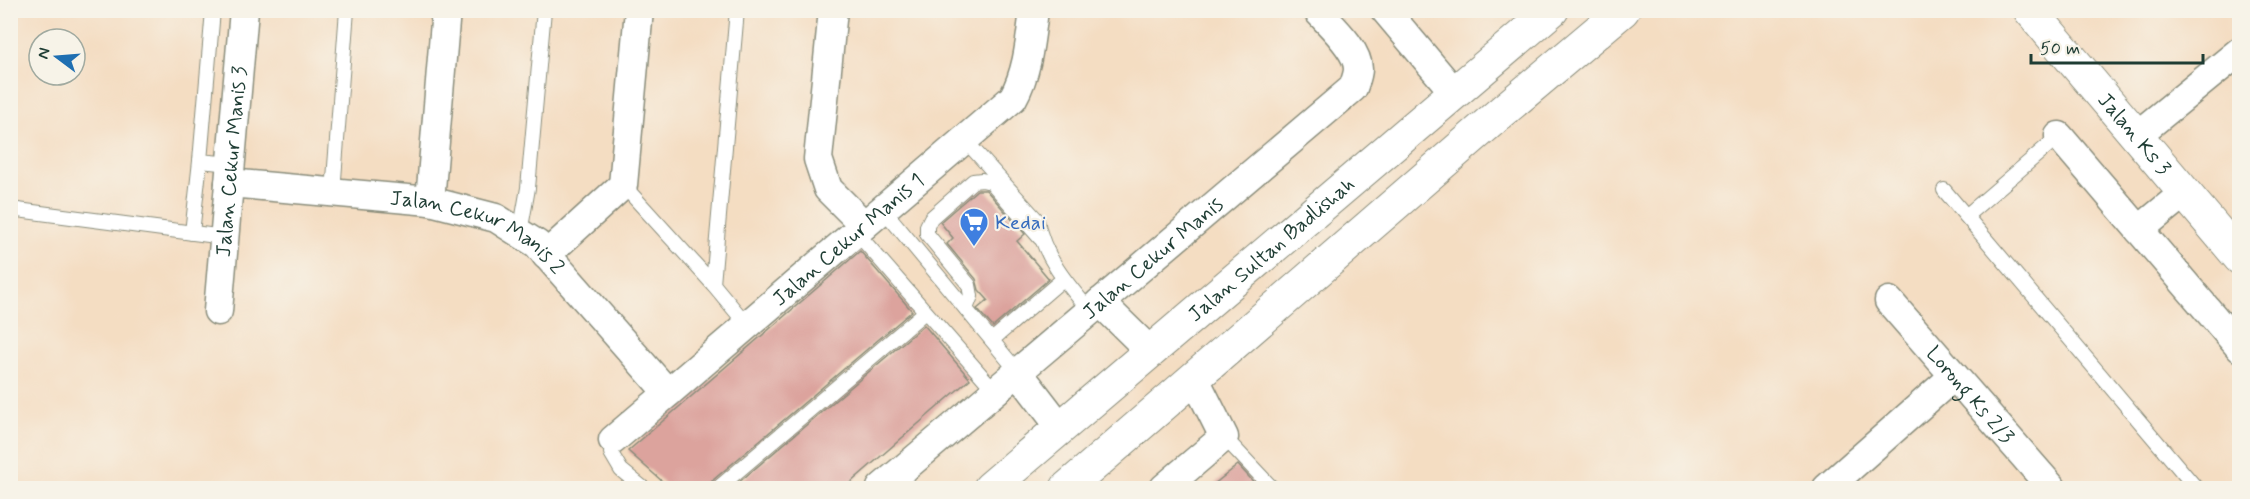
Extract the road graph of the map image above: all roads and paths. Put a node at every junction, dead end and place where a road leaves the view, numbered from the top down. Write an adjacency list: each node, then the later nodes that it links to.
1 (213, 10): 20 (lane)
2 (244, 10): 21 (street, Jalan Cekur Manis 3)
3 (347, 10): 24 (lane)
4 (446, 10): 26 (street)
5 (544, 10): 32 (lane)
6 (639, 10): 22 (street)
7 (737, 10): 38 (lane)
8 (833, 10): 29 (street)
9 (1034, 10): 19 (street, Jalan Cekur Manis 1)
10 (1317, 10): 40 (street, Jalan Cekur Manis)
11 (1385, 10): 16 (street)
12 (1552, 10): 16 (main road, Jalan Sultan Badlishah)
13 (1623, 10): 50 (main road)
14 (2030, 10): 18 (main road, Jalan Ks 3)
15 (2240, 51): 18 (street)
16 (1454, 92): 47 (main road, Jalan Sultan Badlishah)
17 (2059, 136): 28 (lane); 30 (street)
18 (2136, 136): 25 (main road, Jalan Ks 3)
19 (964, 140): 29 (street, Jalan Cekur Manis 1); 34 (lane)
20 (200, 161): 21 (lane); 31 (lane)
21 (230, 174): 24 (street, Jalan Cekur Manis 2); 33 (street, Jalan Cekur Manis 3)
22 (623, 185): 35 (street); 38 (lane)
23 (1944, 190): 28 (lane)
24 (333, 192): 26 (street, Jalan Cekur Manis 2)
25 (2184, 193): 30 (street); 36 (main road, Jalan Ks 3)
26 (430, 201): 32 (street, Jalan Cekur Manis 2)
27 (10, 209): 31 (lane)
28 (1966, 216): 65 (lane)
29 (868, 222): 41 (lane); 43 (lane); 44 (street, Jalan Cekur Manis 1)
30 (2139, 230): 46 (street)
31 (192, 233): 33 (lane)
32 (520, 233): 35 (street, Jalan Cekur Manis 2)
33 (224, 237): 42 (street, Jalan Cekur Manis 3)
34 (1040, 238): 37 (lane); 41 (lane)
35 (546, 255): 52 (street, Jalan Cekur Manis 2)
36 (2240, 258)
37 (1063, 279): 40 (lane); 45 (lane)
38 (713, 284): 44 (lane)
39 (1889, 301): 49 (street, Lorong Ks 2/3)
40 (1095, 306): 47 (street); 48 (street, Jalan Cekur Manis)
41 (966, 309): 45 (lane)
42 (218, 311)
43 (926, 312): 51 (lane); 58 (lane)
44 (747, 325): 52 (street, Jalan Cekur Manis 1)
45 (992, 340): 48 (lane)
46 (2240, 348)
47 (1151, 352): 53 (main road, Jalan Sultan Badlishah)
48 (1018, 372): 51 (street, Jalan Cekur Manis); 53 (street)
49 (1954, 376): 63 (street); 64 (street, Lorong Ks 2/3)
50 (1195, 379): 54 (street); 56 (main road)
51 (995, 392): 59 (street, Jalan Cekur Manis)
52 (668, 393): 55 (street, Jalan Cekur Manis 1)
53 (1061, 428): 60 (main road, Jalan Sultan Badlishah)
54 (1224, 437): 61 (street); 62 (lane)
55 (613, 440): 57 (lane)
56 (1072, 487)
57 (643, 489)
58 (718, 489)
59 (881, 489)
60 (990, 489)
61 (1164, 489)
62 (1272, 489)
63 (1827, 489)
64 (2052, 489)
65 (2196, 489)

